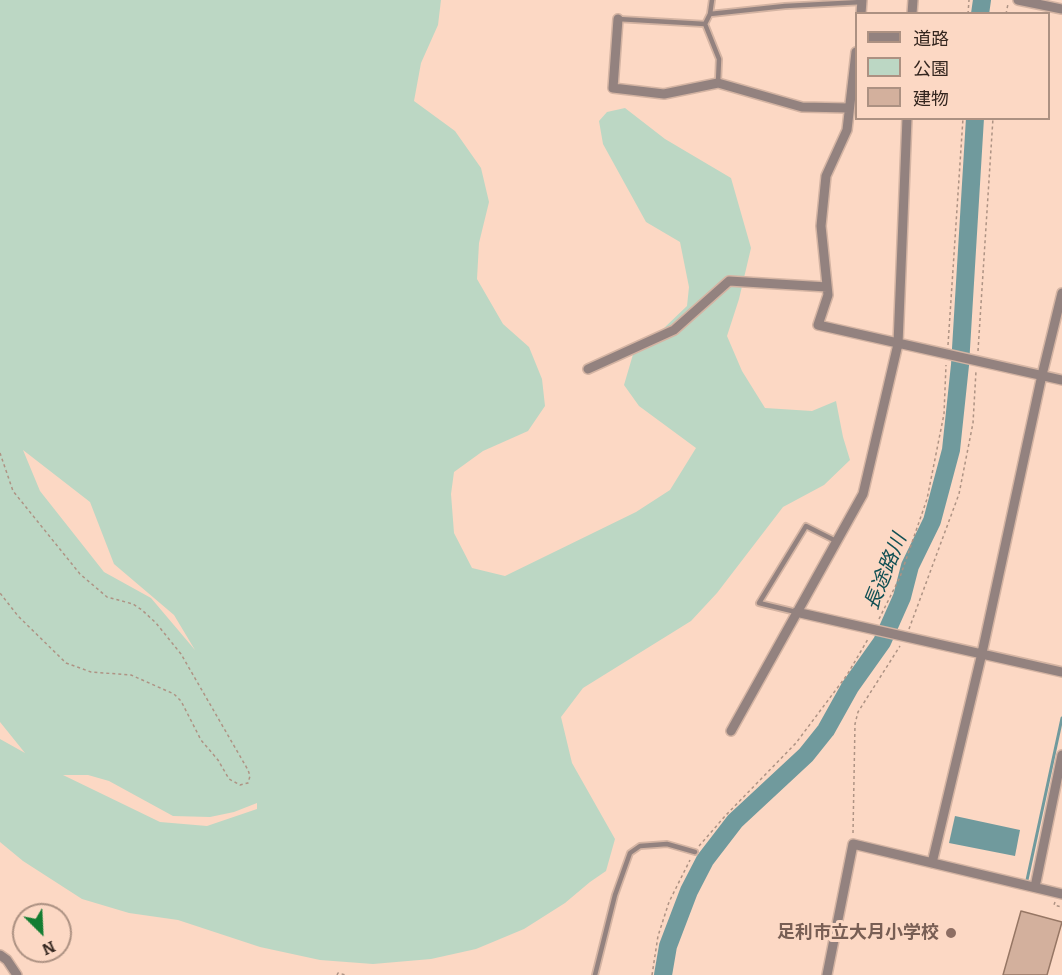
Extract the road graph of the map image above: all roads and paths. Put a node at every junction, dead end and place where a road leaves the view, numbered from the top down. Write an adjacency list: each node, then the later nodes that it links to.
1 (712, 0): 5 (lane)
2 (1018, 0): 4 (street)
3 (862, 1): 5 (lane)
4 (1062, 9)
5 (710, 14): 7 (lane)
6 (618, 20): 7 (lane); 9 (street)
7 (705, 24): 9 (lane)
8 (855, 60): 10 (street)
9 (718, 83): 10 (street)
10 (849, 108): 14 (street)
11 (908, 120): 16 (street)
12 (963, 120): 17 (path)
13 (993, 120): 18 (path)
14 (827, 287): 16 (street); 19 (street)
15 (1062, 293): 20 (street)
16 (898, 344): 17 (street); 23 (street)
17 (949, 355): 18 (street); 26 (path)
18 (974, 361): 20 (street); 27 (path)
19 (588, 369)
20 (1042, 375): 21 (street); 28 (street)
21 (1062, 380)
22 (0, 453): 24 (path)
23 (837, 541): 25 (street); 25 (lane)
24 (0, 594)
25 (796, 612): 26 (street); 30 (street)
26 (874, 628): 27 (street); 33 (path)
27 (904, 635): 28 (street); 32 (path)
28 (982, 653): 29 (street); 34 (street)
29 (1062, 672)
30 (731, 731)
31 (1062, 755): 35 (street)
32 (853, 844): 34 (street); 43 (street)
33 (695, 852): 41 (lane); 42 (path)
34 (932, 863): 35 (street)
35 (1035, 887): 36 (street)
36 (1062, 894)
37 (0, 955): 38 (street)
38 (17, 975)
39 (337, 975): 40 (path)
40 (346, 975)
41 (596, 975)
42 (652, 975)
43 (827, 975)

